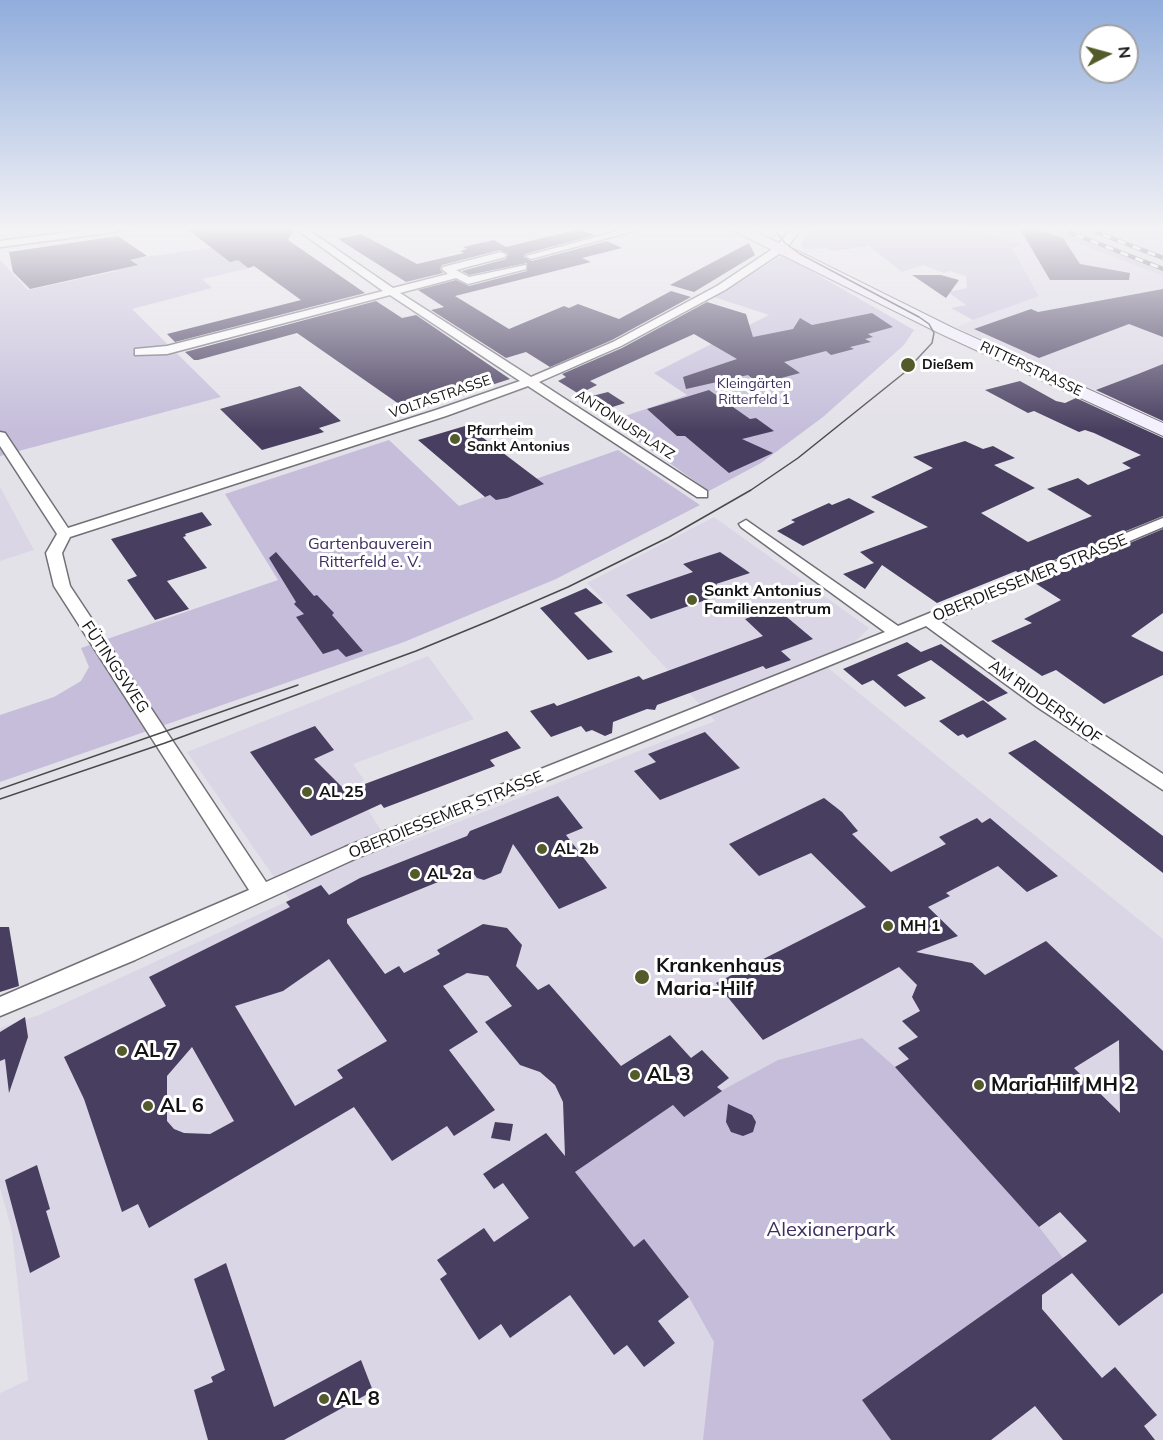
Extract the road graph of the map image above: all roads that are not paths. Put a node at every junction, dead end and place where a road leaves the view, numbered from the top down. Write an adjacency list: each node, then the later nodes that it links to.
1 (376, 296): 5 (street)
2 (399, 296): 6 (street, ANTONIUSPLATZ)
3 (706, 296): 6 (street, VOLTASTRASSE)
4 (876, 296): 7 (main road, RITTERSTRASSE)
5 (139, 352)
6 (530, 381): 9 (street, ANTONIUSPLATZ); 12 (street, VOLTASTRASSE)
7 (1163, 430)
8 (0, 436): 12 (street)
9 (702, 494)
10 (1163, 522): 13 (street, OBERDIESSEMER STRASSE)
11 (746, 524): 14 (street)
12 (64, 534): 16 (street, FÜTINGSWEG)
13 (928, 620): 14 (street, OBERDIESSEMER STRASSE); 15 (street, AM RIDDERSHOF)
14 (896, 632): 16 (street, OBERDIESSEMER STRASSE)
15 (1163, 783)
16 (262, 893): 17 (street, OBERDIESSEMER STRASSE)
17 (0, 1007)

